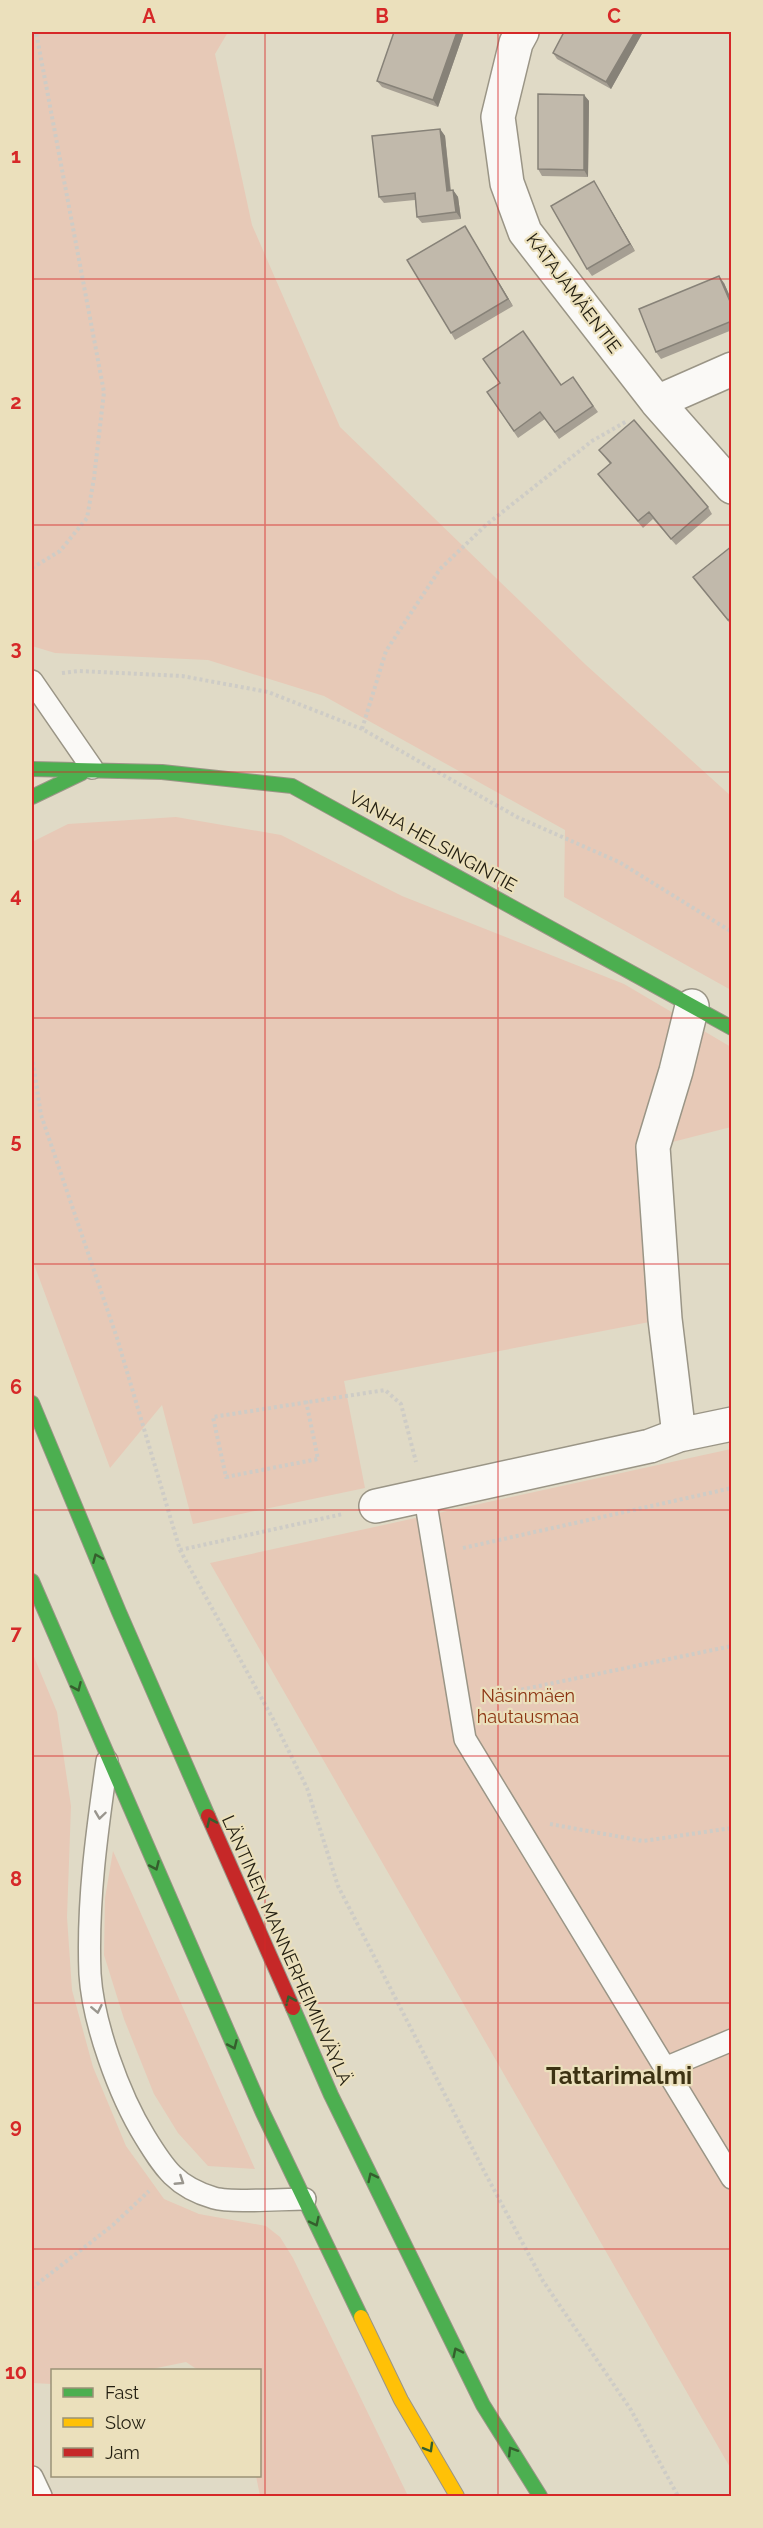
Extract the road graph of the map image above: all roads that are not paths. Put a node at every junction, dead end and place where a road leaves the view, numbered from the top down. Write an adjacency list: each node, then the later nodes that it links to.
1 (522, 32): 3 (street, KATAJAMÄENTIE)
2 (732, 369): 3 (street)
3 (657, 402): 4 (street, KATAJAMÄENTIE)
4 (732, 487)
5 (32, 681): 6 (lane)
6 (92, 768): 7 (main road, VANHA HELSINGINTIE); 8 (main road, VANHA HELSINGINTIE); 9 (main road, VANHA HELSINGINTIE)
7 (32, 769)
8 (32, 797)
9 (692, 1006): 10 (main road, VANHA HELSINGINTIE); 13 (street)
10 (732, 1028)
11 (32, 1403): 25 (main road, LÄNTINEN MANNERHEIMINVÄYLÄ, one-way to 11)
12 (732, 1424): 13 (street)
13 (679, 1435): 14 (street)
14 (425, 1498): 15 (street); 19 (lane)
15 (376, 1506)
16 (32, 1581): 17 (main road, one-way to 17)
17 (108, 1757): 21 (main road, one-way to 21); 21 (lane, one-way to 21)
18 (732, 2040): 19 (lane)
19 (665, 2068): 20 (lane)
20 (732, 2178)
21 (305, 2199): 24 (main road, one-way to 24)
22 (32, 2477): 23 (lane)
23 (41, 2496)
24 (457, 2496)
25 (540, 2496)

